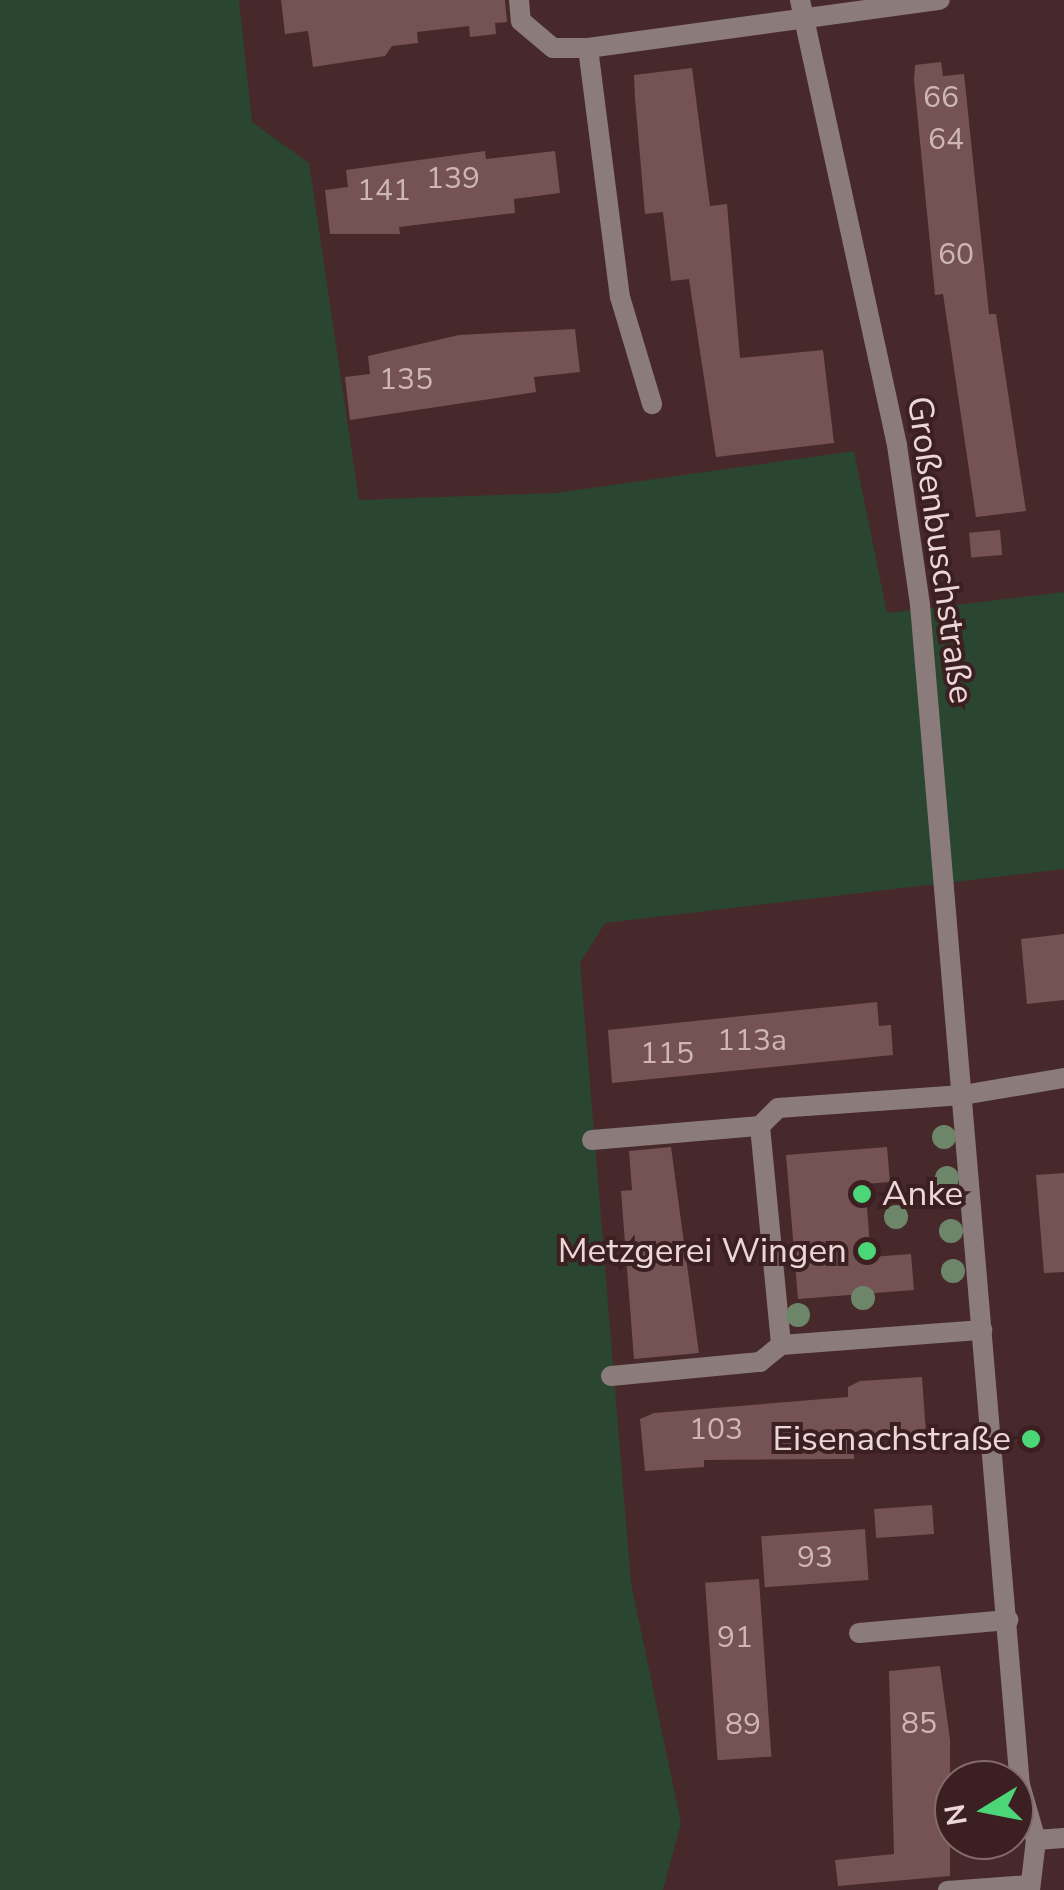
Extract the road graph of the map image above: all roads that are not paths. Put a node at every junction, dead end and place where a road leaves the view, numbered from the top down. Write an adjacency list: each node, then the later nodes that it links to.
1 (518, 0): 4 (street)
2 (940, 0): 3 (street)
3 (803, 10): 4 (street); 7 (street, Großenbuschstraße)
4 (588, 48): 5 (street)
5 (652, 404)
6 (1064, 1078): 7 (street)
7 (964, 1095): 8 (street); 10 (street, Großenbuschstraße)
8 (760, 1126): 9 (street); 11 (street)
9 (592, 1140)
10 (982, 1330): 11 (street); 13 (street, Großenbuschstraße)
11 (780, 1346): 12 (street)
12 (611, 1376)
13 (1008, 1620): 14 (street); 16 (street, Großenbuschstraße)
14 (859, 1633)
15 (1064, 1838): 16 (street)
16 (1036, 1840): 17 (street, Großenbuschstraße)
17 (1030, 1887): 18 (lane, Großenbuschstraße)
18 (948, 1890)

